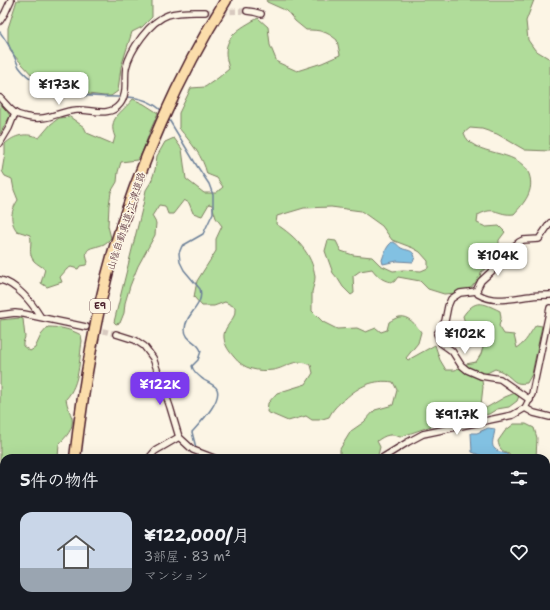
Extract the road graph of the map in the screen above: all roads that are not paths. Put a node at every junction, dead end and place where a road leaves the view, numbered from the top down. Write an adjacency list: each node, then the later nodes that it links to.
1 (11, 0): 6 (street)
2 (226, 0): 23 (highway, 山陰自動車道;江津道路 / E9)
3 (247, 11): 5 (street)
4 (204, 12): 8 (street)
5 (261, 14)
6 (0, 21)
7 (0, 98): 8 (street)
8 (15, 113): 9 (street)
9 (0, 143)
10 (550, 223): 12 (street)
11 (0, 280): 16 (street)
12 (477, 291): 13 (street); 19 (street)
13 (550, 295)
14 (550, 308): 19 (street)
15 (0, 315): 16 (street)
16 (40, 316): 17 (street)
17 (86, 327)
18 (116, 334): 22 (street)
19 (530, 400): 20 (street)
20 (525, 408): 21 (street); 26 (street)
21 (550, 417)
22 (179, 437): 24 (street); 25 (street)
23 (76, 454)
24 (152, 454)
25 (204, 454)
26 (388, 454)

